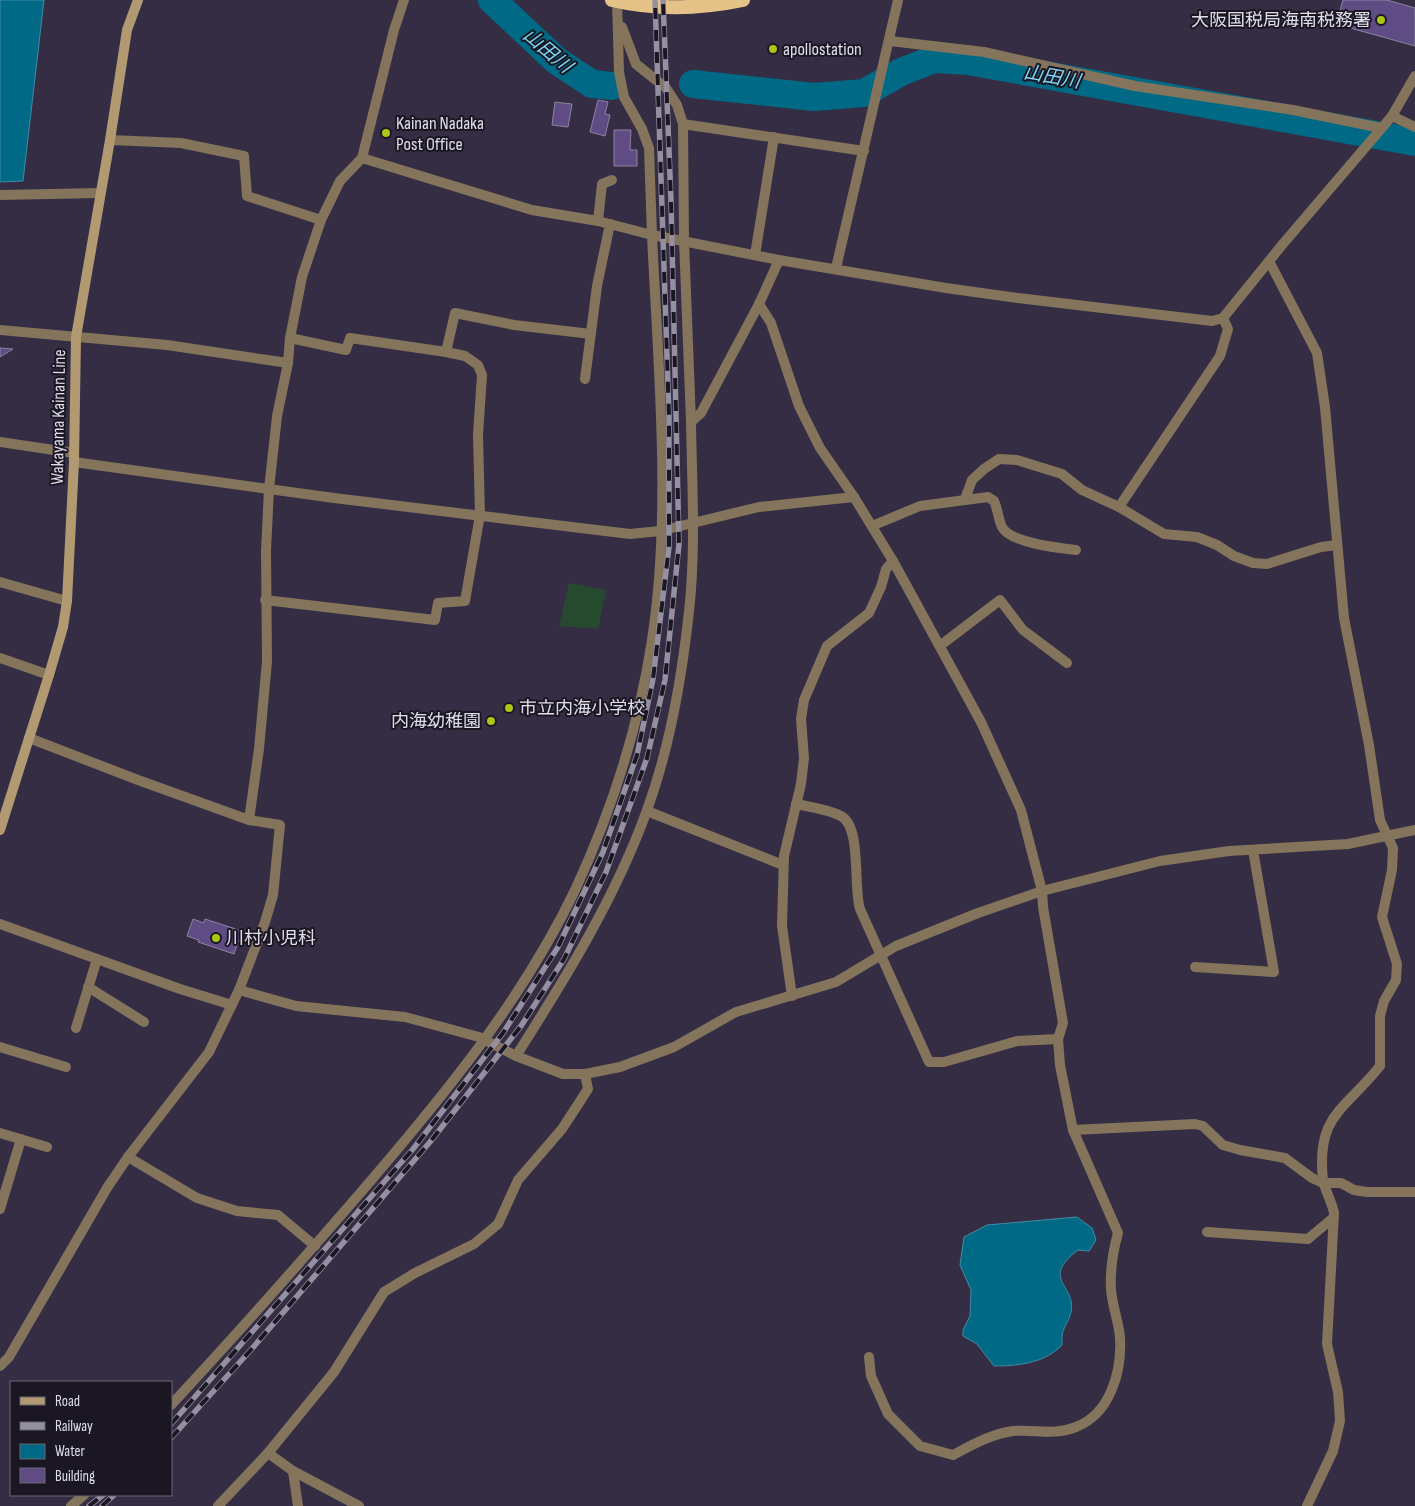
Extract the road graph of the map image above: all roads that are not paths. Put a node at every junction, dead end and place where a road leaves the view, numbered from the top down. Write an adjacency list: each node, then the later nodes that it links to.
1 (138, 0): 13 (main road, Wakayama Kainan Line)
2 (404, 0): 15 (street)
3 (742, 0): 5 (highway)
4 (898, 0): 6 (street)
5 (616, 4): 9 (street); 22 (street)
6 (890, 41): 11 (street); 14 (street)
7 (1415, 76): 8 (street)
8 (1392, 116): 10 (street); 11 (street)
9 (683, 124): 12 (street); 23 (street)
10 (1415, 127)
11 (1380, 129): 26 (street)
12 (774, 137): 14 (street); 24 (street)
13 (110, 140): 17 (main road, Wakayama Kainan Line); 19 (street)
14 (864, 152): 27 (street)
15 (362, 158): 19 (street); 20 (street)
16 (612, 180): 20 (street)
17 (100, 193): 18 (street); 32 (main road, Wakayama Kainan Line)
18 (0, 195)
19 (321, 220): 33 (street)
20 (598, 221): 21 (street)
21 (610, 224): 22 (street); 31 (street)
22 (652, 235): 23 (street); 47 (street)
23 (684, 240): 24 (street); 37 (street)
24 (755, 255): 25 (street)
25 (779, 260): 27 (street); 28 (street)
26 (1270, 263): 29 (street); 48 (street)
27 (836, 268): 29 (street)
28 (759, 304): 37 (street); 41 (street)
29 (1223, 318): 43 (street)
30 (0, 330): 32 (street)
31 (591, 334): 34 (street); 36 (street)
32 (76, 337): 35 (street); 39 (main road, Wakayama Kainan Line)
33 (290, 338): 34 (street); 35 (street)
34 (446, 352): 44 (street)
35 (288, 363): 40 (street)
36 (584, 379)
37 (691, 422): 45 (street)
38 (0, 442): 39 (street)
39 (74, 458): 40 (street); 53 (main road, Wakayama Kainan Line)
40 (269, 489): 44 (street); 52 (street)
41 (854, 497): 45 (street); 46 (street)
42 (965, 499): 43 (street); 46 (street); 49 (street)
43 (1119, 507): 48 (street)
44 (480, 515): 47 (street); 52 (street)
45 (692, 522): 47 (street); 60 (street)
46 (872, 526): 50 (street)
47 (660, 531): 79 (street)
48 (1337, 545): 64 (street)
49 (1076, 550)
50 (893, 561): 54 (street); 59 (street)
51 (0, 582): 53 (street)
52 (265, 600): 61 (street)
53 (67, 601): 57 (main road, Wakayama Kainan Line)
54 (941, 645): 56 (street); 67 (street)
55 (0, 658): 57 (street)
56 (1067, 663)
57 (49, 675): 58 (main road, Wakayama Kainan Line)
58 (29, 738): 61 (street); 62 (main road, Wakayama Kainan Line)
59 (796, 804): 66 (street); 69 (street)
60 (647, 811): 66 (street); 81 (street)
61 (249, 820): 73 (street)
62 (0, 830)
63 (1415, 830): 64 (street)
64 (1388, 836): 65 (street); 89 (street)
65 (1253, 850): 67 (street); 71 (street)
66 (783, 865): 74 (street)
67 (1042, 891): 69 (street); 78 (street)
68 (0, 924): 70 (street)
69 (882, 955): 74 (street); 78 (street)
70 (97, 959): 72 (street); 75 (street)
71 (1195, 967)
72 (88, 987): 76 (street); 77 (street)
73 (239, 990): 75 (street); 79 (street)
74 (792, 996): 83 (street)
75 (232, 1005): 88 (street)
76 (144, 1022)
77 (76, 1028)
78 (1058, 1039): 84 (street)
79 (485, 1040): 81 (street); 94 (street)
80 (0, 1047): 82 (street)
81 (516, 1056): 83 (street)
82 (66, 1067)
83 (586, 1074): 98 (street)
84 (1072, 1130): 89 (street); 95 (street)
85 (0, 1132): 86 (street)
86 (21, 1139): 87 (street); 91 (street)
87 (47, 1147)
88 (128, 1157): 94 (street); 96 (street)
89 (1323, 1183): 90 (street); 92 (street)
90 (1415, 1192)
91 (1, 1204)
92 (1333, 1218): 93 (street); 105 (street)
93 (1207, 1232)
94 (315, 1246): 97 (street)
95 (869, 1357)
96 (0, 1366)
97 (172, 1404)
98 (268, 1453): 99 (street); 102 (street)
99 (293, 1471): 103 (street); 104 (street)
100 (83, 1496): 101 (street)
101 (71, 1506)
102 (218, 1506)
103 (298, 1506)
104 (359, 1506)
105 (1307, 1506)

